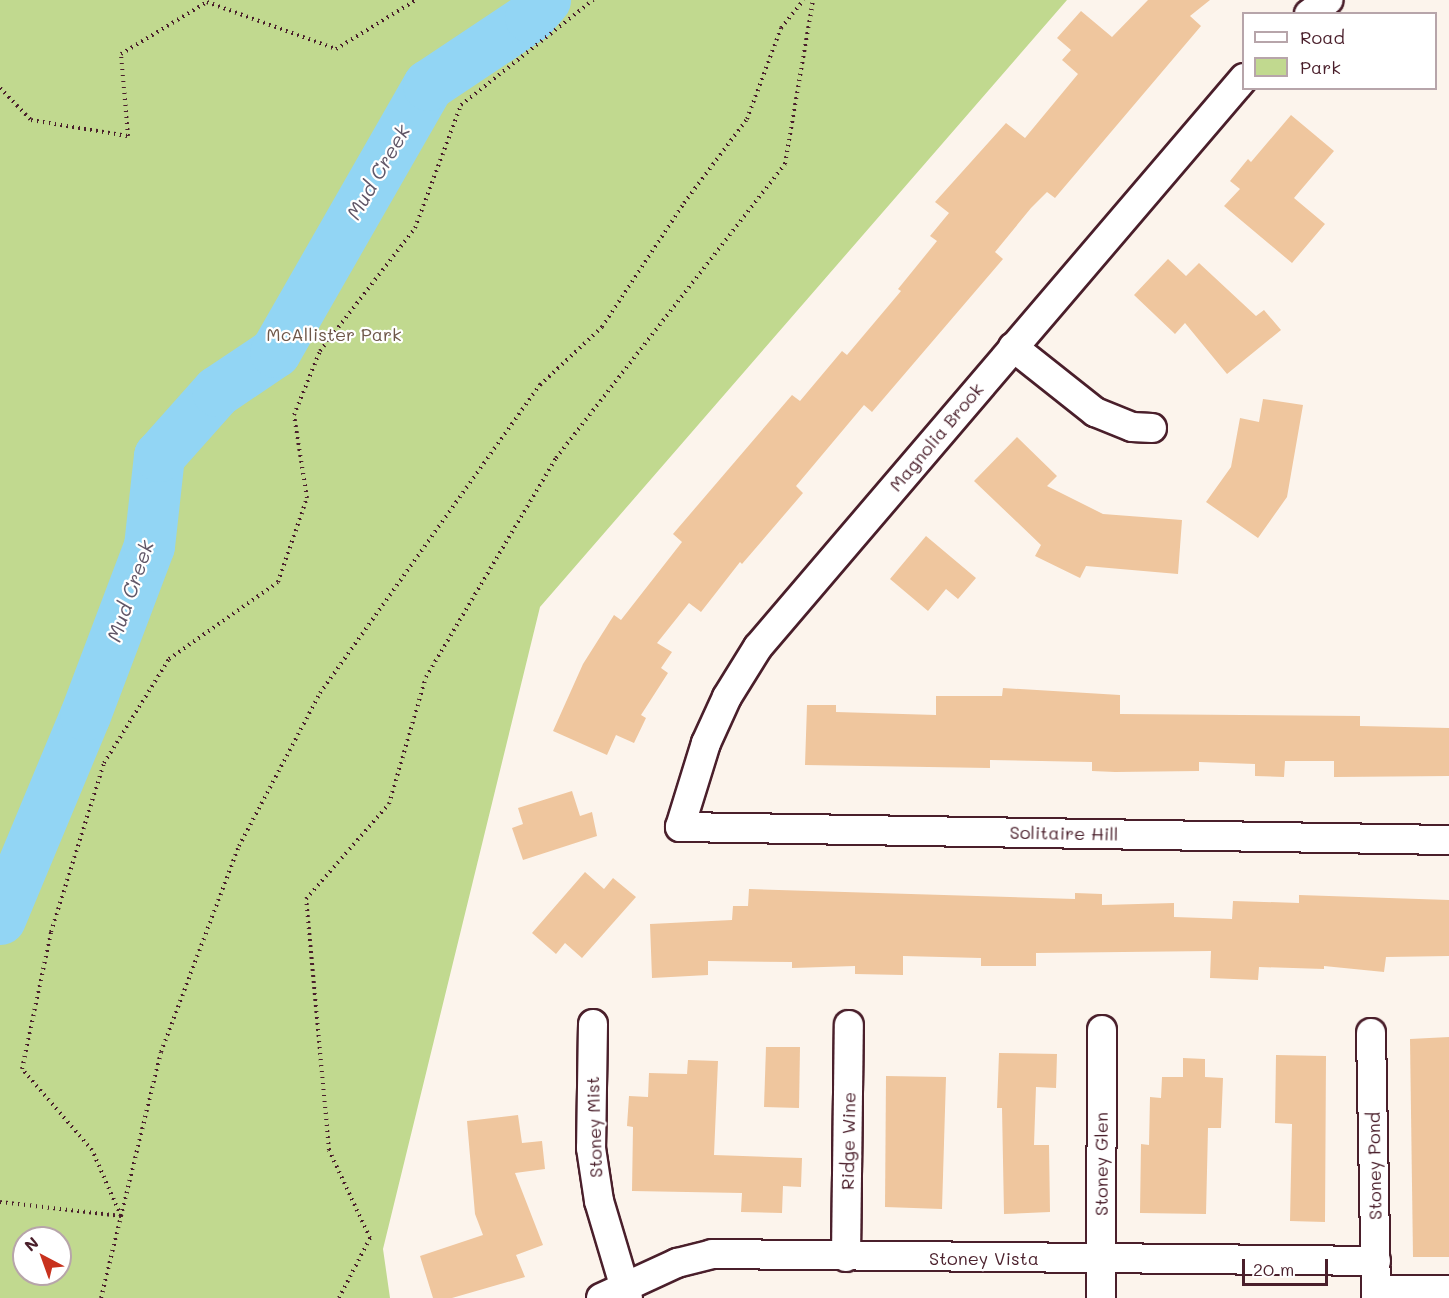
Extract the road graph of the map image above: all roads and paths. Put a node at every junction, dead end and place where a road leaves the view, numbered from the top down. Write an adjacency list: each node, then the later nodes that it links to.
1 (416, 0): 8 (path)
2 (593, 0): 18 (path)
3 (804, 0): 18 (path)
4 (813, 0): 26 (path)
5 (1328, 0): 6 (street)
6 (1312, 12)
7 (1242, 80): 9 (street, Magnolia Brook)
8 (0, 88)
9 (1013, 347): 10 (street); 11 (street, Magnolia Brook)
10 (1152, 428)
11 (680, 827): 12 (street, Solitaire Hill)
12 (1449, 840)
13 (593, 1024): 23 (street, Stoney Mist)
14 (849, 1025): 19 (street, Ridge Wine)
15 (1102, 1030): 20 (street, Stoney Glen)
16 (1371, 1033): 21 (street, Stoney Pond)
17 (0, 1202): 18 (path)
18 (121, 1216): 25 (path)
19 (846, 1257): 20 (street, Stoney Vista); 23 (street, Stoney Vista)
20 (1101, 1259): 21 (street, Stoney Vista); 27 (street, Stoney Glen)
21 (1376, 1261): 24 (street, Stoney Pond)
22 (1449, 1290): 24 (street)
23 (618, 1294)
24 (1376, 1294)
25 (101, 1298)
26 (339, 1298)
27 (1101, 1298)

